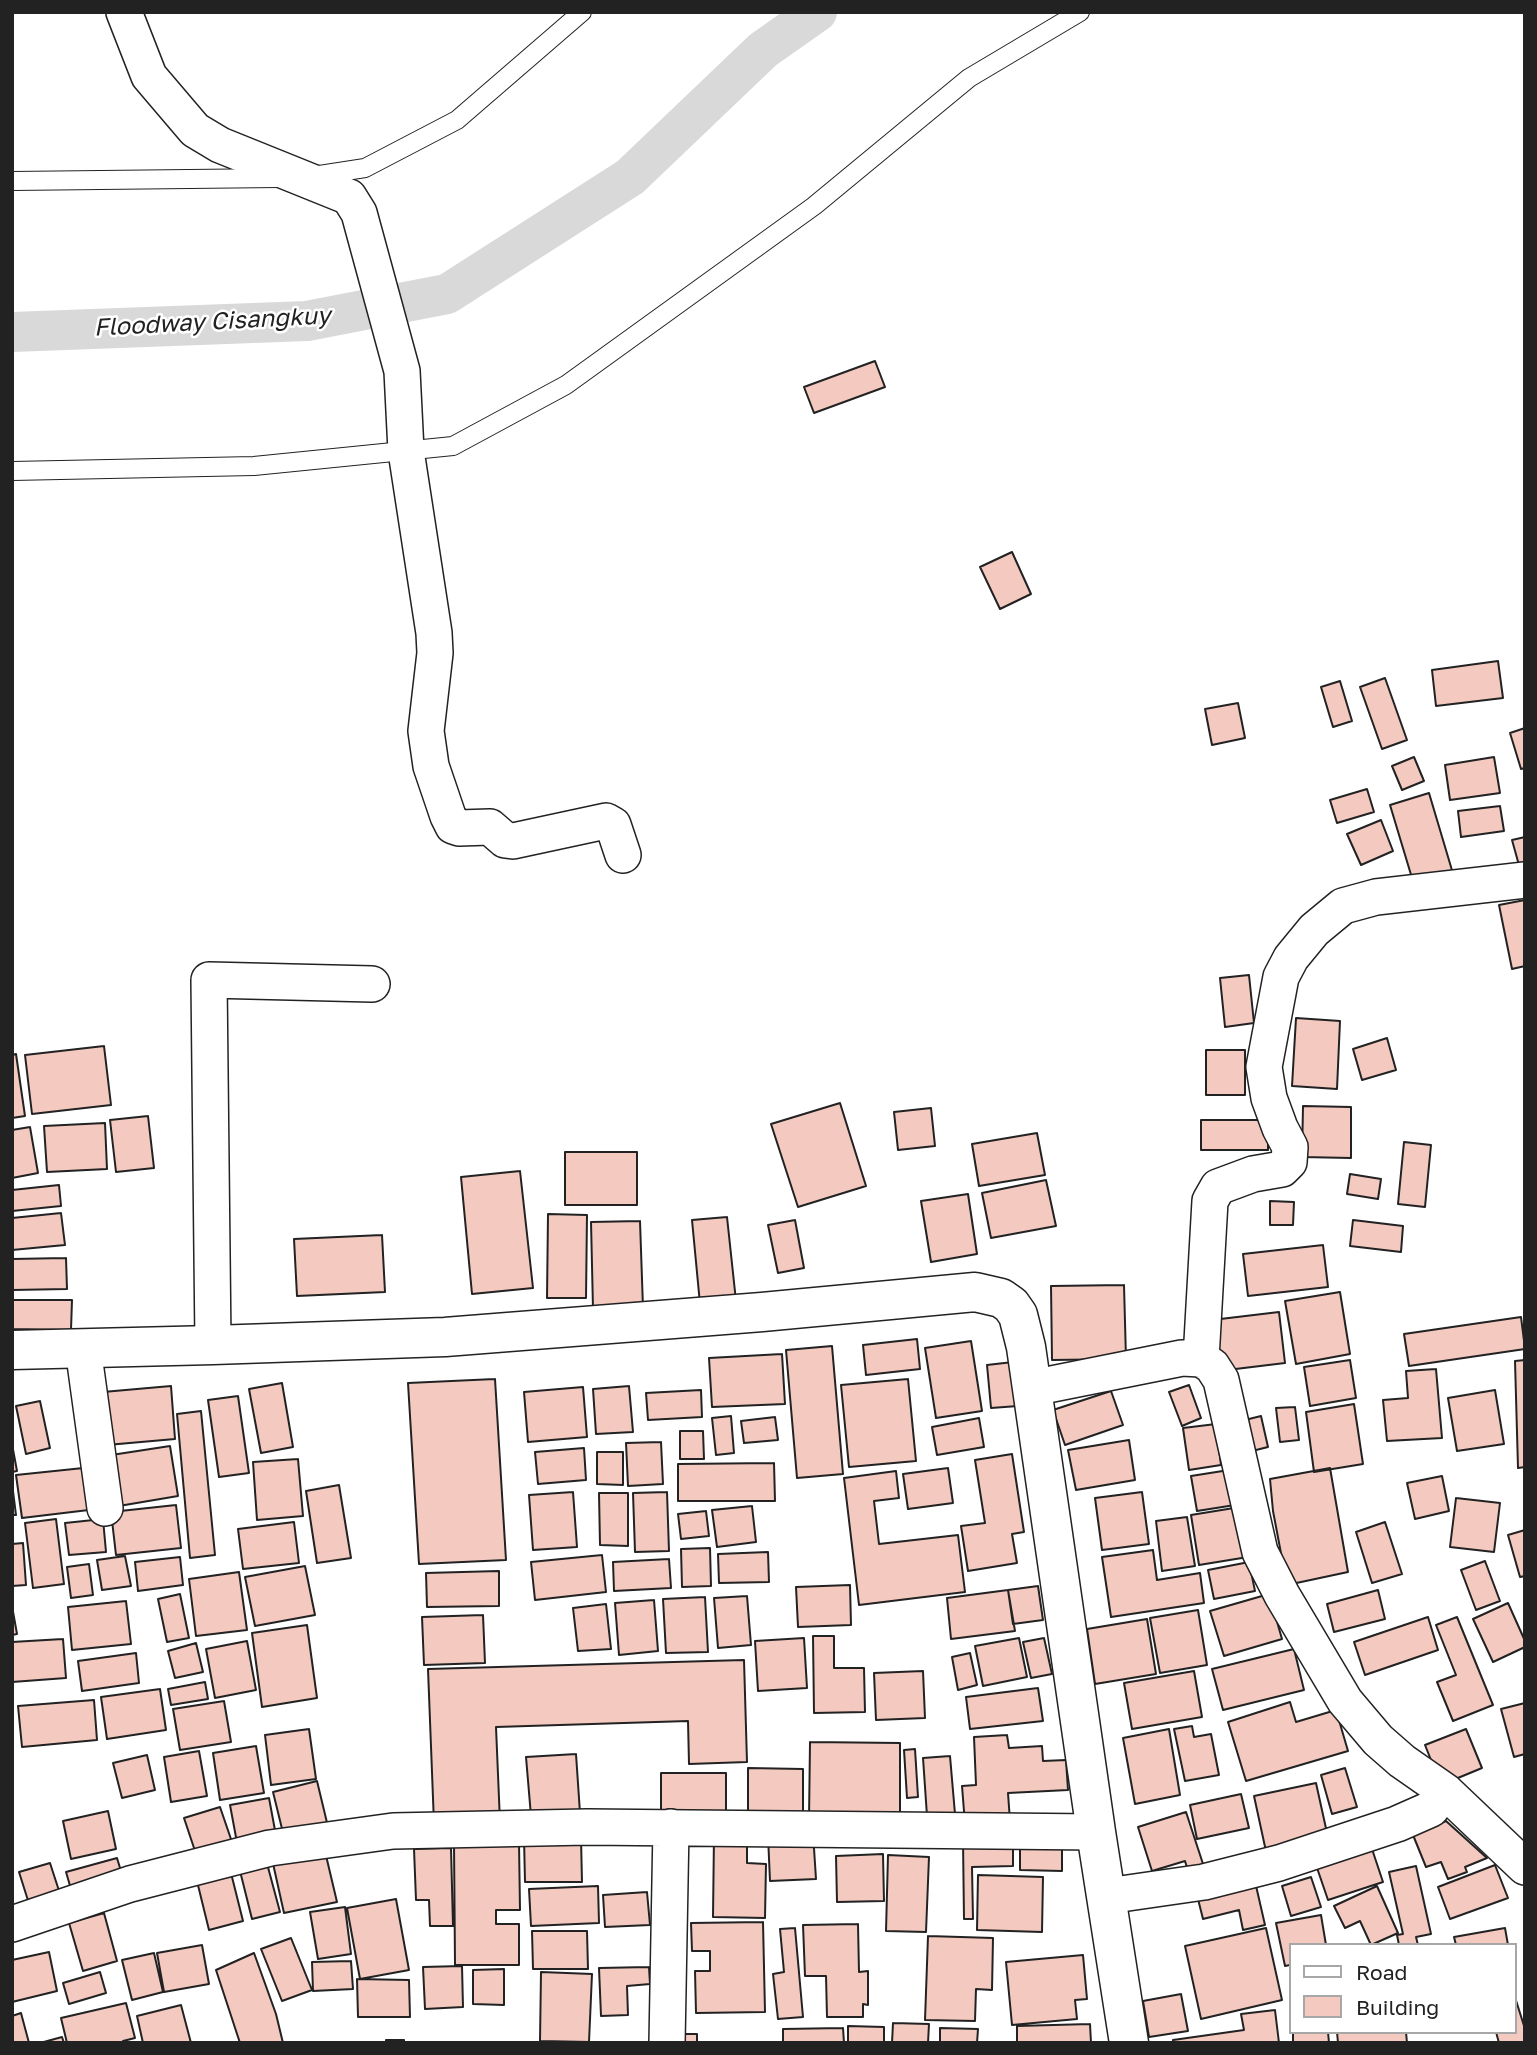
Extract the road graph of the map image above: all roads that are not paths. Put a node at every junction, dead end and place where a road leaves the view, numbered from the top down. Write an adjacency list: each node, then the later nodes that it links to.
1 (124, 12): 4 (street)
2 (582, 12): 4 (lane)
3 (1080, 12): 6 (lane)
4 (302, 177): 5 (lane); 6 (street)
5 (12, 181)
6 (406, 451): 7 (lane); 8 (street)
7 (12, 471)
8 (623, 855)
9 (1525, 880): 14 (street)
10 (372, 984): 11 (street)
11 (213, 1345): 12 (street); 15 (street)
12 (83, 1348): 13 (street); 16 (street)
13 (12, 1350)
14 (1201, 1359): 15 (street); 17 (street)
15 (1032, 1388): 19 (street)
16 (105, 1508)
17 (1439, 1799): 20 (street); 21 (street)
18 (671, 1827): 19 (street); 22 (street); 23 (street)
19 (1096, 1832): 21 (street)
20 (1525, 1867)
21 (1107, 1896): 24 (street)
22 (12, 1924)
23 (667, 2043)
24 (1129, 2043)

